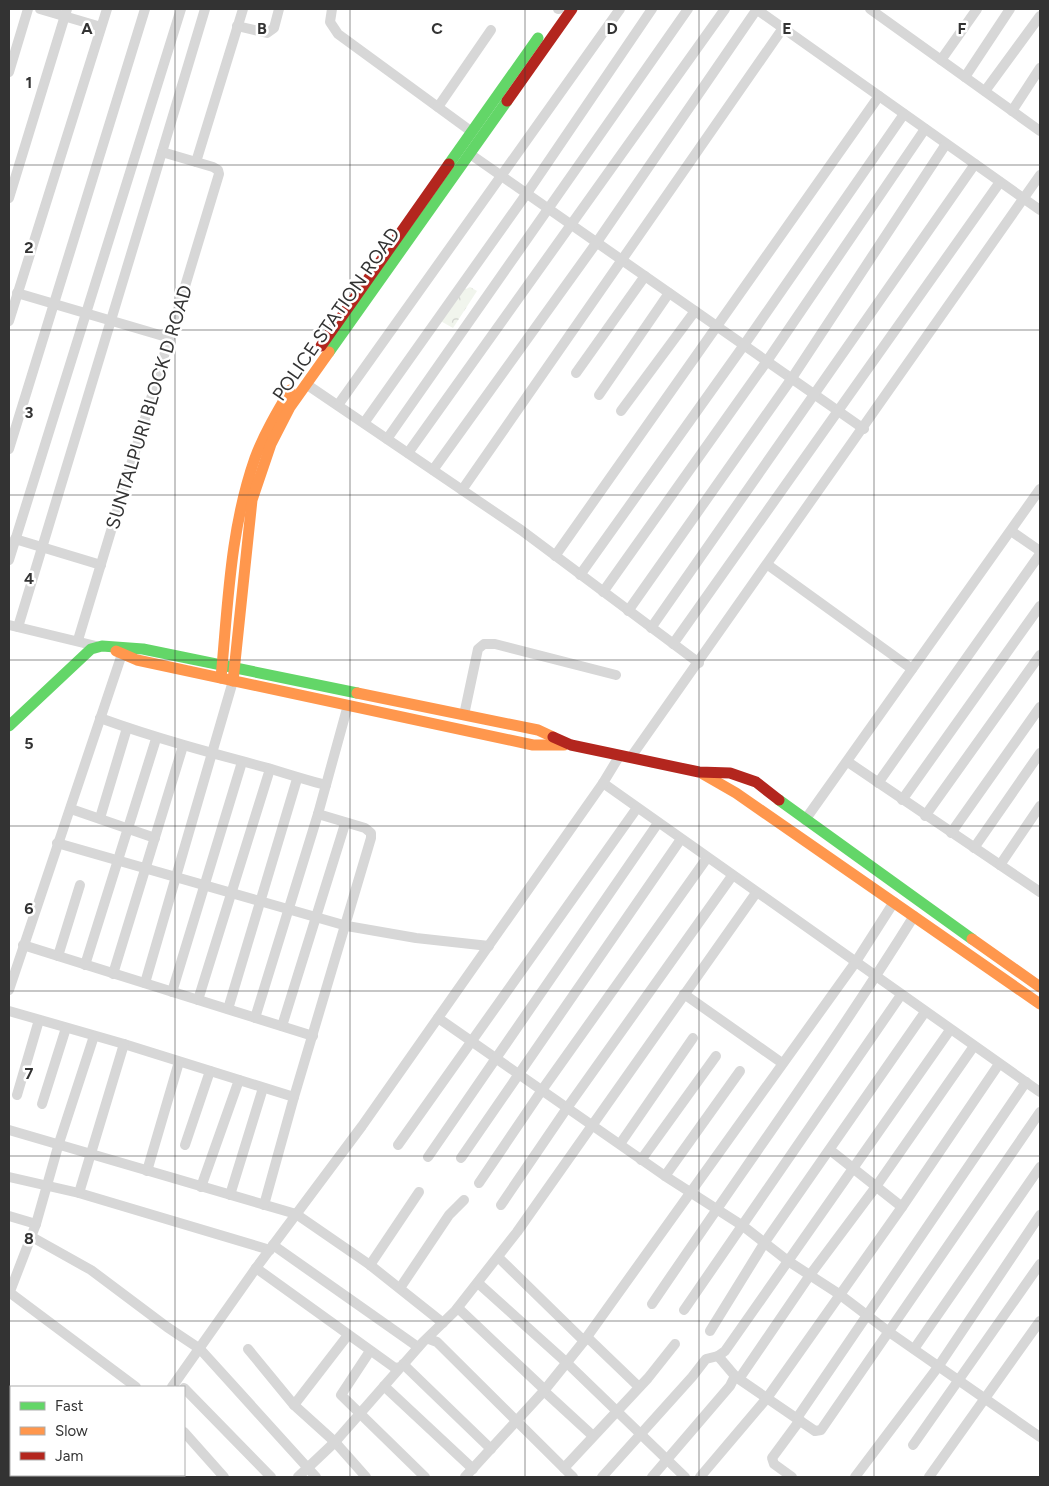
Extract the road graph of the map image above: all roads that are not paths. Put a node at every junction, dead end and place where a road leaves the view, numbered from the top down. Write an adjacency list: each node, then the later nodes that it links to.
1 (28, 9): 28 (street)
2 (40, 9): 20 (street)
3 (107, 9): 23 (street)
4 (145, 9): 57 (street)
5 (181, 9): 59 (street)
6 (205, 9): 39 (street)
7 (243, 9): 22 (street)
8 (280, 9): 22 (street)
9 (332, 9): 32 (street)
10 (559, 9): 37 (street, POLICE STATION ROAD)
11 (572, 9): 40 (street, POLICE STATION ROAD)
12 (620, 9): 44 (street)
13 (652, 9): 46 (street)
14 (688, 9): 49 (street)
15 (726, 9): 51 (street)
16 (756, 9): 24 (street); 52 (street)
17 (870, 9): 26 (street)
18 (977, 9): 26 (street)
19 (1010, 9): 29 (street)
20 (66, 13): 23 (street); 47 (street)
21 (1040, 16): 30 (street)
22 (237, 26): 41 (street)
23 (101, 27): 55 (street)
24 (783, 28): 31 (street); 53 (street)
25 (492, 30): 32 (street)
26 (941, 60): 29 (street)
27 (1040, 68): 33 (street)
28 (9, 72)
29 (965, 77): 30 (street)
30 (985, 91): 33 (street)
31 (880, 96): 34 (street); 62 (street)
32 (438, 107): 37 (street)
33 (1012, 110): 35 (street)
34 (904, 114): 36 (street); 64 (street)
35 (1039, 127)
36 (926, 129): 38 (street); 65 (street)
37 (472, 132): 102 (street, POLICE STATION ROAD)
38 (946, 144): 42 (street); 67 (street)
39 (162, 152): 41 (street); 61 (street)
40 (470, 154): 44 (street); 68 (street, POLICE STATION ROAD)
41 (196, 162): 63 (street, SUNTALPURI BLOCK D ROAD)
42 (975, 164): 45 (street); 69 (street)
43 (1040, 175): 48 (street)
44 (502, 176): 46 (street); 71 (street)
45 (1000, 182): 48 (street); 72 (street)
46 (527, 193): 49 (street); 74 (street)
47 (9, 198)
48 (1024, 199): 50 (street); 75 (street)
49 (550, 209): 51 (street); 76 (street)
50 (1040, 210)
51 (572, 225): 52 (street); 78 (street)
52 (597, 242): 53 (street); 79 (street)
53 (621, 259): 54 (street); 81 (street)
54 (645, 276): 56 (street); 66 (street)
55 (17, 293): 57 (street); 60 (street)
56 (669, 293): 58 (street); 70 (street)
57 (54, 304): 59 (street); 77 (street)
58 (695, 311): 62 (street); 73 (street)
59 (86, 314): 61 (street); 83 (street)
60 (9, 320)
61 (112, 321): 63 (street); 84 (street)
62 (717, 326): 64 (street); 86 (street)
63 (170, 338): 88 (street, SUNTALPURI BLOCK D ROAD)
64 (744, 345): 65 (street); 90 (street)
65 (767, 361): 67 (street); 91 (street)
66 (576, 373)
67 (792, 378): 69 (street); 93 (street)
68 (306, 384): 71 (street); 103 (street, POLICE STATION ROAD)
69 (813, 394): 72 (street); 95 (street)
70 (599, 395)
71 (338, 405): 74 (street)
72 (839, 411): 75 (street); 97 (street)
73 (621, 412)
74 (364, 423): 76 (street)
75 (864, 429): 89 (street)
76 (387, 439): 78 (street)
77 (9, 449)
78 (408, 453): 79 (street)
79 (433, 470): 81 (street)
80 (1040, 489): 82 (street)
81 (462, 490): 86 (street)
82 (1011, 531): 85 (street); 104 (street)
83 (15, 539): 84 (street); 87 (street)
84 (42, 548): 88 (street); 94 (street)
85 (1040, 553): 126 (street)
86 (555, 556): 90 (street)
87 (9, 560)
88 (101, 565): 96 (street, SUNTALPURI BLOCK D ROAD)
89 (768, 565): 101 (street); 104 (street)
90 (580, 575): 91 (street)
91 (603, 592): 93 (street)
92 (1040, 606): 128 (street)
93 (628, 610): 95 (street)
94 (13, 626): 96 (street)
95 (651, 628): 97 (street)
96 (78, 640): 98 (street)
97 (673, 644): 101 (street)
98 (99, 646): 99 (street); 112 (street)
99 (123, 651): 102 (street); 106 (street); 111 (street)
100 (1040, 655): 133 (street)
101 (699, 663): 119 (street)
102 (222, 666): 103 (street); 106 (street, POLICE STATION ROAD)
103 (234, 668): 107 (street, POLICE STATION ROAD); 110 (street)
104 (912, 669): 121 (street)
105 (616, 675): 110 (street)
106 (221, 678): 107 (street)
107 (233, 681): 108 (street); 118 (street)
108 (348, 705): 115 (street); 127 (street)
109 (1040, 707): 139 (street)
110 (464, 715): 115 (street)
111 (100, 718): 113 (street); 131 (street)
112 (9, 726)
113 (127, 728): 114 (street); 134 (street)
114 (156, 739): 116 (street); 138 (street)
115 (571, 745): 119 (street)
116 (183, 746): 118 (street); 140 (street)
117 (1040, 753): 143 (street)
118 (213, 754): 120 (street); 149 (street)
119 (625, 756): 123 (street); 125 (street)
120 (242, 762): 122 (street); 151 (street)
121 (848, 762): 126 (street); 135 (street)
122 (270, 769): 124 (street); 153 (street)
123 (699, 772): 135 (street); 156 (street)
124 (297, 779): 127 (street); 155 (street)
125 (603, 783): 130 (street); 162 (street)
126 (878, 783): 128 (street)
127 (326, 785): 132 (street)
128 (902, 800): 133 (street)
129 (1040, 806): 146 (street)
130 (637, 808): 136 (street); 188 (street)
131 (70, 809): 134 (street); 142 (street)
132 (318, 814): 137 (street); 157 (street)
133 (926, 816): 139 (street)
134 (100, 818): 138 (street)
135 (805, 820): 169 (street)
136 (658, 823): 141 (street); 192 (street)
137 (345, 824): 159 (street); 160 (street)
138 (128, 829): 140 (street); 145 (street)
139 (952, 833): 143 (street)
140 (155, 838): 147 (street)
141 (680, 839): 144 (street); 198 (street)
142 (56, 843): 145 (street); 161 (street)
143 (974, 848): 146 (street)
144 (707, 858): 148 (street); 202 (street)
145 (118, 860): 147 (street); 165 (street)
146 (1000, 865): 152 (street)
147 (146, 868): 149 (street); 166 (street)
148 (732, 876): 154 (street); 207 (street)
149 (177, 878): 151 (street); 168 (street)
150 (80, 885): 163 (street)
151 (203, 885): 153 (street); 171 (street)
152 (1040, 892)
153 (232, 893): 155 (street); 174 (street)
154 (756, 893): 164 (street); 172 (street)
155 (262, 902): 157 (street); 176 (street)
156 (894, 902): 158 (street); 164 (street)
157 (287, 909): 159 (street); 179 (street)
158 (914, 916): 167 (street); 175 (street)
159 (315, 917): 160 (street); 182 (street)
160 (346, 926): 162 (street); 186 (street)
161 (23, 946): 163 (street); 170 (street)
162 (489, 946): 180 (street)
163 (58, 956): 165 (street)
164 (854, 963): 167 (street); 194 (street)
165 (85, 965): 166 (street)
166 (113, 974): 168 (street)
167 (876, 977): 173 (street); 237 (street)
168 (145, 983): 171 (street)
169 (1040, 987)
170 (9, 990)
171 (172, 992): 174 (street)
172 (684, 994): 194 (street); 209 (street)
173 (901, 995): 178 (street); 242 (street)
174 (198, 1000): 176 (street)
175 (1040, 1004)
176 (228, 1009): 179 (street)
177 (9, 1011): 181 (street)
178 (925, 1012): 184 (street); 215 (street)
179 (255, 1018): 182 (street)
180 (438, 1018): 188 (street); 238 (street)
181 (39, 1020): 183 (street); 204 (street)
182 (282, 1026): 186 (street)
183 (66, 1028): 185 (street); 206 (street)
184 (950, 1030): 190 (street); 221 (street)
185 (94, 1036): 189 (street); 211 (street)
186 (313, 1036): 205 (street)
187 (693, 1038): 212 (street)
188 (470, 1041): 192 (street); 214 (street)
189 (124, 1044): 193 (street); 216 (street)
190 (974, 1046): 195 (street); 228 (street)
191 (716, 1056): 219 (street)
192 (496, 1058): 198 (street); 217 (street)
193 (179, 1062): 196 (street); 222 (street)
194 (782, 1063): 230 (street)
195 (999, 1064): 200 (street); 236 (street)
196 (210, 1071): 199 (street); 213 (street)
197 (740, 1071): 223 (street)
198 (517, 1074): 202 (street); 218 (street)
199 (239, 1080): 201 (street); 227 (street)
200 (1026, 1082): 203 (street); 259 (street)
201 (262, 1088): 205 (street); 232 (street)
202 (542, 1090): 207 (street); 225 (street)
203 (1040, 1092)
204 (17, 1095)
205 (294, 1097): 234 (street)
206 (42, 1104)
207 (567, 1108): 209 (street); 235 (street)
208 (1040, 1112): 263 (street)
209 (591, 1125): 212 (street); 246 (street)
210 (9, 1130): 211 (street)
211 (59, 1143): 216 (street); 226 (street)
212 (620, 1144): 219 (street)
213 (185, 1145)
214 (398, 1145)
215 (830, 1150): 221 (street); 244 (street)
216 (92, 1154): 222 (street); 231 (street)
217 (428, 1156)
218 (461, 1158)
219 (641, 1160): 223 (street)
220 (1040, 1167): 271 (street)
221 (852, 1169): 228 (street); 247 (street)
222 (147, 1171): 227 (street)
223 (665, 1176): 230 (street)
224 (9, 1177): 226 (street)
225 (479, 1183)
226 (48, 1187): 231 (street); 241 (street)
227 (201, 1187): 232 (street)
228 (875, 1188): 236 (street); 251 (street)
229 (419, 1192): 249 (street)
230 (692, 1192): 237 (street); 266 (street)
231 (79, 1193): 245 (street)
232 (230, 1195): 234 (street)
233 (464, 1200): 253 (street)
234 (264, 1205): 238 (street)
235 (501, 1205)
236 (902, 1207): 255 (street)
237 (717, 1208): 242 (street); 256 (street)
238 (296, 1214): 245 (street); 249 (street)
239 (1040, 1215): 276 (street)
240 (9, 1216): 241 (street)
241 (36, 1224): 243 (street)
242 (743, 1226): 244 (street); 258 (street)
243 (32, 1237): 254 (street); 269 (street)
244 (765, 1242): 247 (street); 262 (street)
245 (271, 1247): 250 (street); 268 (street)
246 (498, 1257): 252 (street); 266 (street)
247 (788, 1261): 251 (street); 273 (street)
248 (1040, 1264): 278 (street)
249 (370, 1265): 253 (street)
250 (256, 1268): 264 (street); 269 (street)
251 (810, 1275): 255 (street); 277 (street)
252 (478, 1283): 257 (street); 274 (street)
253 (400, 1288): 261 (street)
254 (9, 1293): 279 (street)
255 (839, 1294): 259 (street); 285 (street)
256 (652, 1304)
257 (458, 1308): 261 (street); 283 (street)
258 (684, 1310)
259 (866, 1316): 263 (street); 290 (street)
260 (1040, 1321): 286 (street)
261 (443, 1323): 265 (street)
262 (710, 1331)
263 (889, 1332): 271 (street); 290 (street)
264 (348, 1335): 272 (street); 287 (street)
265 (429, 1339): 268 (street); 291 (street)
266 (586, 1339): 274 (street); 282 (street)
267 (675, 1344): 282 (street)
268 (418, 1347): 275 (street)
269 (200, 1349): 280 (street); 300 (street)
270 (248, 1349): 287 (street)
271 (914, 1349): 276 (street)
272 (370, 1351): 275 (street); 288 (street)
273 (718, 1356): 277 (street); 293 (street)
274 (567, 1363): 283 (street); 289 (street)
275 (401, 1366): 281 (street); 298 (street)
276 (938, 1367): 278 (street); 315 (street)
277 (737, 1377): 285 (street); 299 (street)
278 (959, 1381): 286 (street); 297 (street)
279 (135, 1386)
280 (179, 1386)
281 (384, 1386): 288 (street); 302 (street)
282 (640, 1387): 289 (street)
283 (545, 1390): 291 (street); 294 (street)
284 (185, 1392): 305 (street)
285 (767, 1398): 290 (street); 314 (street)
286 (986, 1400): 295 (street); 316 (street)
287 (294, 1405): 296 (street)
288 (360, 1413): 296 (street); 309 (street)
289 (616, 1413): 293 (street); 294 (street)
290 (798, 1419): 303 (street)
291 (516, 1422): 298 (street); 301 (street)
292 (185, 1433): 304 (street)
293 (640, 1435): 299 (street); 311 (street)
294 (593, 1436): 301 (street)
295 (1040, 1437)
296 (335, 1442): 300 (street); 308 (street)
297 (912, 1445)
298 (491, 1449): 302 (street)
299 (666, 1461): 312 (street); 313 (street)
300 (307, 1468): 306 (street); 307 (street)
301 (564, 1468): 310 (street)
302 (469, 1475)
303 (785, 1475)
304 (224, 1477)
305 (271, 1477)
306 (298, 1477)
307 (316, 1477)
308 (366, 1477)
309 (425, 1477)
310 (573, 1477)
311 (602, 1477)
312 (652, 1477)
313 (685, 1477)
314 (700, 1477)
315 (855, 1477)
316 (929, 1477)

